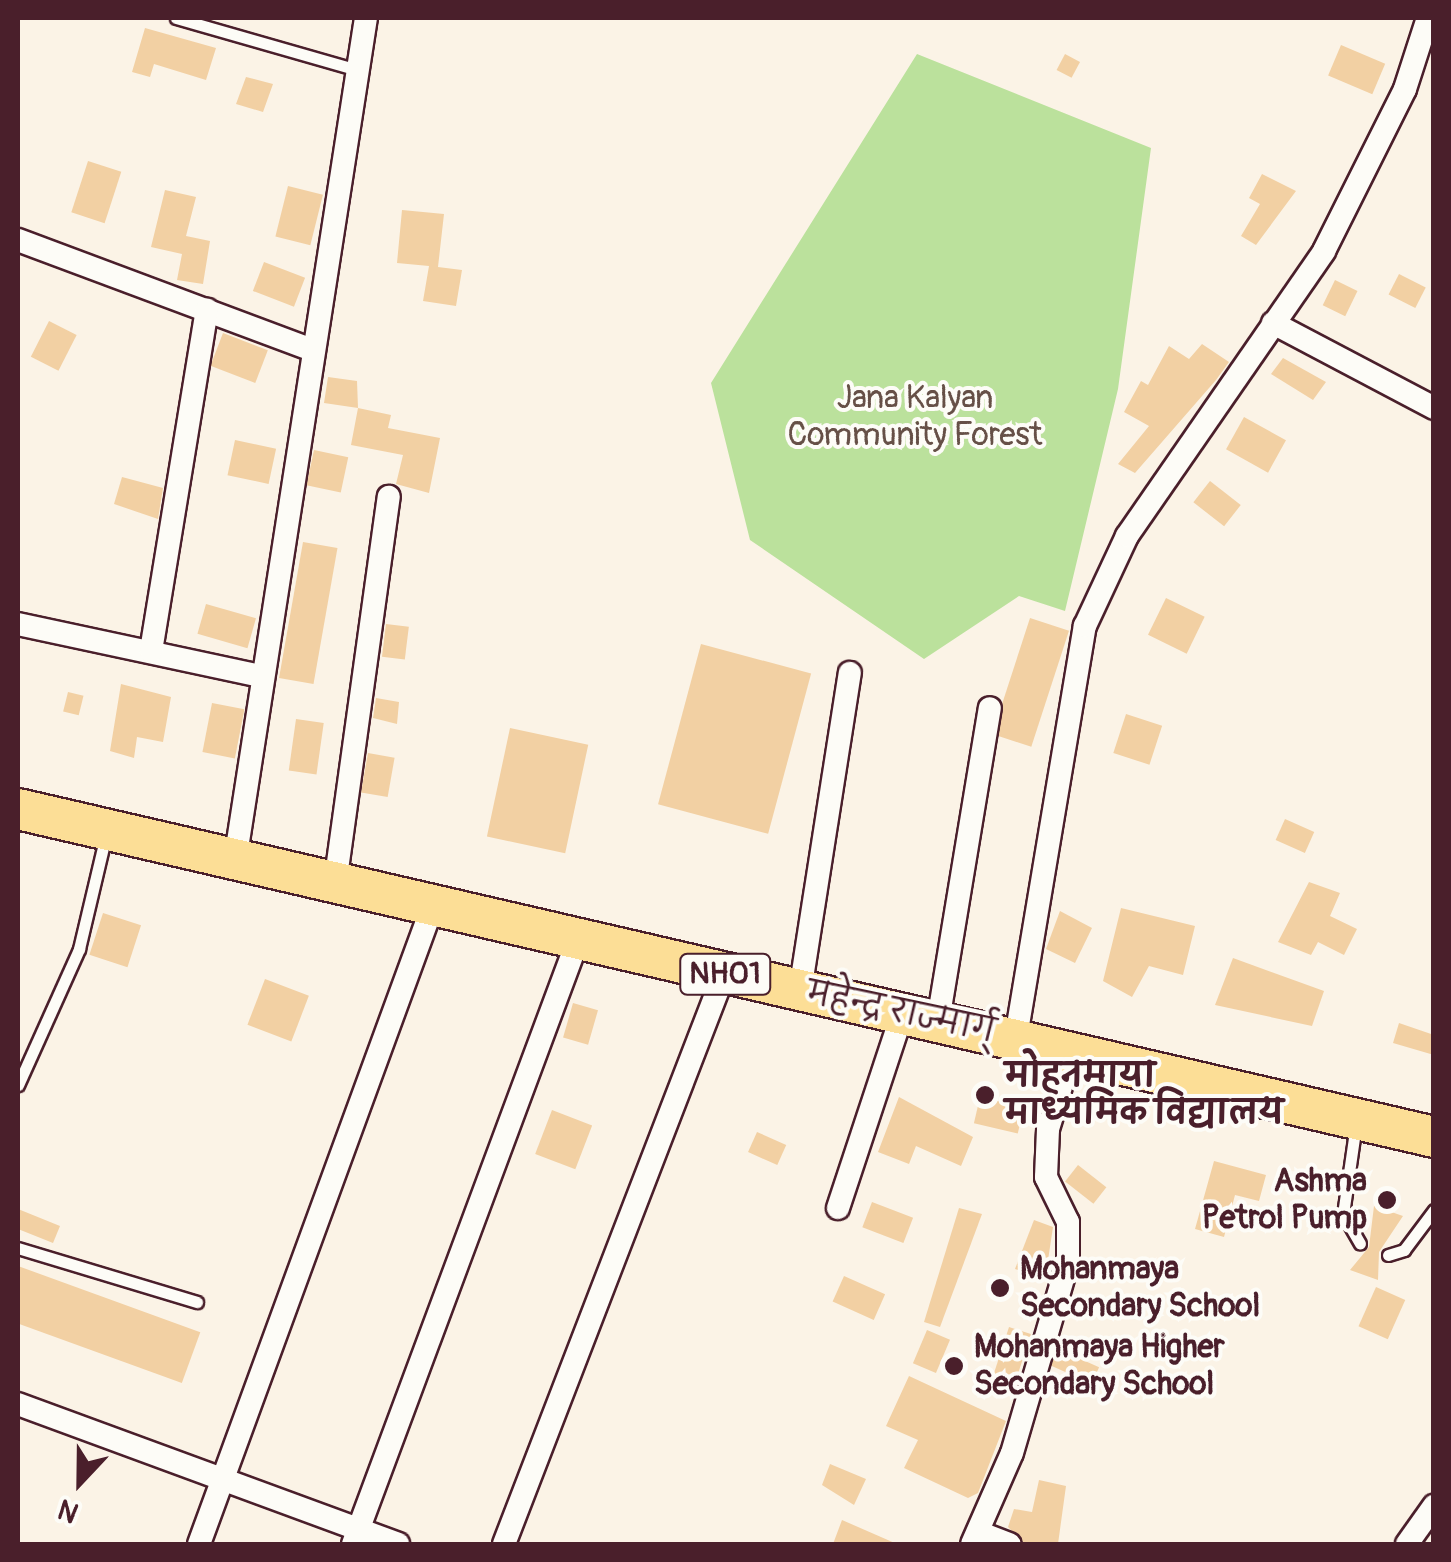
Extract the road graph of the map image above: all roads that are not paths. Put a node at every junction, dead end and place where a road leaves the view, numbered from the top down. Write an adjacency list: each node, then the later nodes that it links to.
1 (176, 18): 4 (lane)
2 (366, 18): 4 (street)
3 (1428, 18): 7 (street)
4 (357, 70): 8 (street)
5 (18, 240): 6 (street)
6 (207, 310): 8 (street); 12 (street)
7 (1273, 322): 9 (street); 25 (street)
8 (312, 350): 14 (street)
9 (1434, 408)
10 (389, 497): 19 (street)
11 (18, 624): 12 (street)
12 (151, 651): 14 (street)
13 (850, 674): 23 (street)
14 (261, 676): 18 (street)
15 (990, 708): 24 (street)
16 (18, 808): 17 (highway, महेन्द्र राज्मार्ग् / NH01)
17 (107, 829): 18 (highway, महेन्द्र राज्मार्ग् / NH01); 27 (lane)
18 (235, 861): 19 (highway, महेन्द्र राज्मार्ग् / NH01)
19 (335, 884): 20 (highway, महेन्द्र राज्मार्ग् / NH01)
20 (433, 905): 21 (highway, महेन्द्र राज्मार्ग् / NH01); 37 (street)
21 (579, 937): 22 (highway, महेन्द्र राज्मार्ग् / NH01); 39 (street)
22 (724, 974): 23 (highway, महेन्द्र राज्मार्ग् / NH01); 43 (street)
23 (800, 991): 24 (highway, महेन्द्र राज्मार्ग् / NH01)
24 (920, 1018): 25 (highway, महेन्द्र राज्मार्ग् / NH01); 30 (street)
25 (1016, 1038): 26 (highway, महेन्द्र राज्मार्ग् / NH01)
26 (1072, 1050): 28 (highway, महेन्द्र राज्मार्ग् / NH01); 40 (street)
27 (18, 1085)
28 (1357, 1119): 29 (highway, महेन्द्र राज्मार्ग् / NH01); 32 (lane)
29 (1434, 1137)
30 (838, 1208)
31 (1434, 1210): 34 (lane)
32 (1360, 1243)
33 (18, 1248): 35 (lane)
34 (1388, 1254)
35 (197, 1302)
36 (18, 1404): 37 (street)
37 (222, 1478): 39 (street); 41 (street)
38 (1434, 1506): 45 (street)
39 (356, 1537): 42 (street)
40 (975, 1538): 44 (street)
41 (200, 1544)
42 (398, 1544)
43 (504, 1544)
44 (1010, 1544)
45 (1407, 1544)

